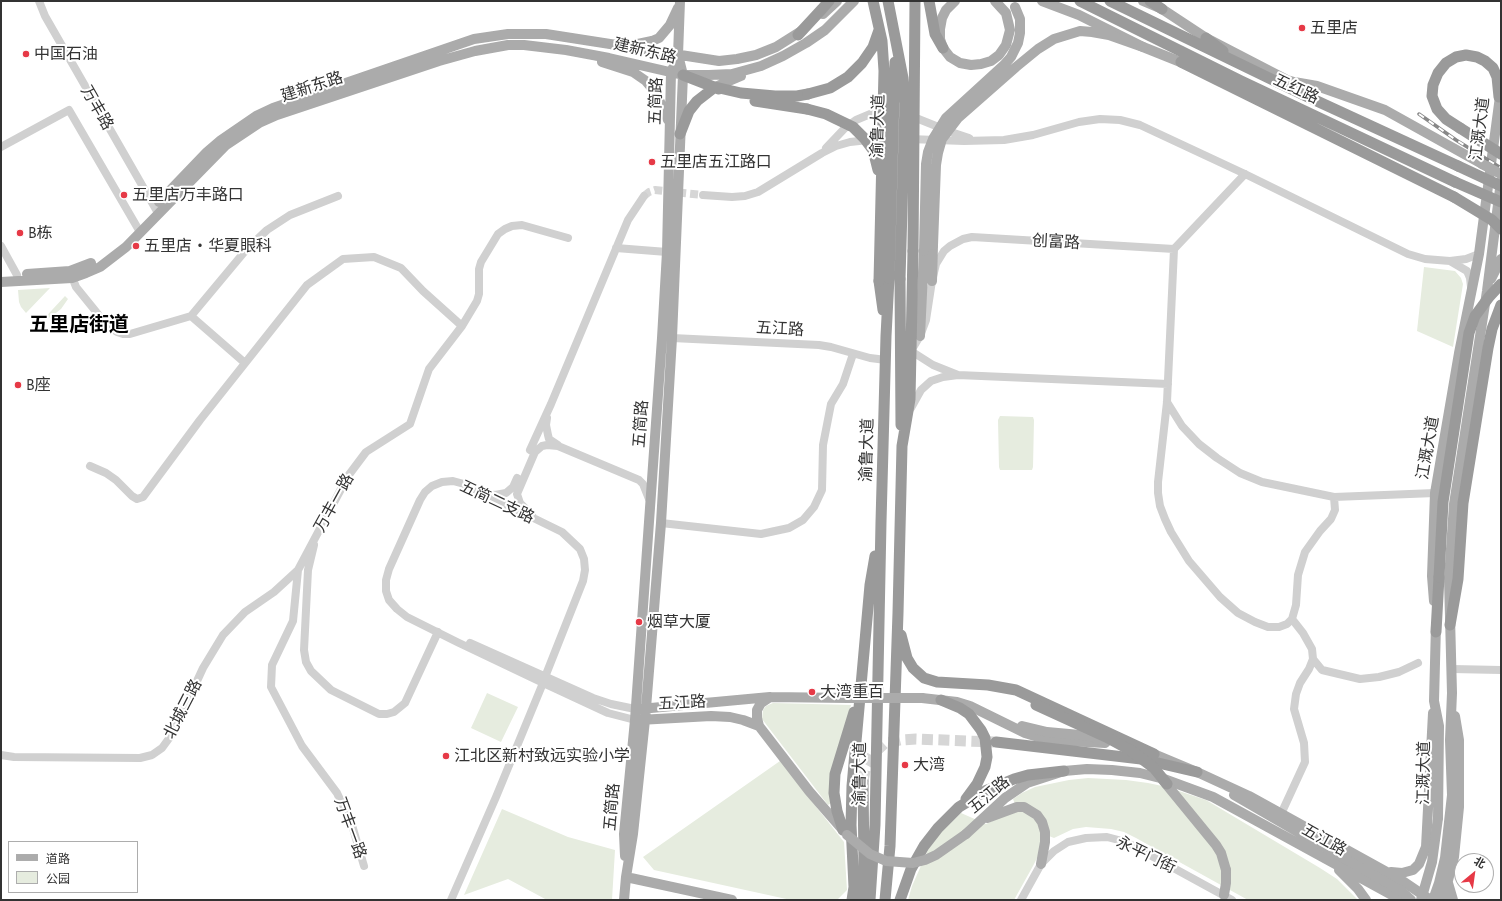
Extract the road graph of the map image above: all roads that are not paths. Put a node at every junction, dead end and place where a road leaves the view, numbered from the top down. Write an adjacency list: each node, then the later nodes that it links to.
1 (39, 1): 54 (street, 万丰路)
2 (828, 1): 21 (highway)
3 (836, 1): 21 (main road, 建新东路)
4 (854, 1): 31 (main road)
5 (873, 1): 48 (highway, bridge)
6 (883, 1): 36 (highway, bridge)
7 (888, 1): 69 (highway, bridge)
8 (897, 1): 69 (highway, 渝鲁大道, bridge)
9 (915, 1): 61 (highway, bridge)
10 (929, 1): 25 (highway)
11 (955, 1): 25 (main road)
12 (1042, 1): 24 (main road, bridge)
13 (1080, 1): 34 (highway, 五红路)
14 (1110, 1): 30 (highway, 五红路)
15 (1143, 1): 20 (main road)
16 (1150, 1): 20 (highway)
17 (996, 2): 25 (main road)
18 (680, 3): 23 (main road); 27 (main road)
19 (1013, 4): 61 (main road, bridge)
20 (1162, 9): 22 (main road)
21 (798, 35): 27 (main road, 建新东路)
22 (1206, 38): 30 (highway); 35 (main road)
23 (628, 46): 27 (main road, 建新东路); 28 (main road); 54 (main road, 建新东路)
24 (1143, 47): 29 (main road); 70 (main road, bridge)
25 (943, 48)
26 (566, 50): 28 (main road, 建新东路); 39 (main road); 54 (main road, 建新东路)
27 (678, 54): 32 (main road, 五简路); 33 (main road, 五简路)
28 (609, 58): 32 (main road, 建新东路)
29 (1181, 62): 34 (main road); 38 (highway)
30 (1241, 65): 35 (highway); 49 (highway, 五红路, bridge)
31 (761, 66): 33 (main road, 建新东路); 36 (main road)
32 (671, 72): 33 (main road, 建新东路); 39 (main road, 五简路)
33 (683, 75): 36 (highway); 40 (main road, 五简路)
34 (1241, 81): 38 (highway); 53 (highway, 五红路, bridge)
35 (1294, 82): 46 (main road, bridge)
36 (715, 87): 40 (highway); 48 (highway, bridge)
37 (1500, 92): 44 (highway, bridge); 63 (main road, 江溉大道)
38 (1287, 114): 56 (highway, bridge)
39 (670, 126): 62 (main road, 五简路)
40 (680, 134): 79 (main road, 五简路)
41 (985, 140): 43 (street); 43 (street); 45 (street)
42 (1, 147): 55 (street)
43 (822, 153): 50 (street)
44 (1501, 154)
45 (1245, 174): 60 (street); 65 (street)
46 (1501, 174)
47 (1501, 181): 73 (main road, 江溉大道)
48 (881, 186): 69 (highway, bridge)
49 (1501, 186)
50 (703, 195)
51 (338, 196): 76 (street)
52 (644, 196): 59 (street)
53 (1501, 202)
54 (157, 210): 55 (main road, 建新东路)
55 (138, 229): 67 (main road, 建新东路)
56 (1501, 229)
57 (568, 238): 77 (street, 万丰一路)
58 (1, 246): 66 (street)
59 (616, 248): 62 (street); 87 (street)
60 (1174, 249): 70 (street, 创富路); 85 (street)
61 (918, 251): 78 (main road); 80 (highway, 渝鲁大道)
62 (667, 252): 94 (main road, 五简路)
63 (1479, 254): 65 (street); 74 (main road, 江溉大道)
64 (1501, 259): 73 (main road)
65 (1450, 261): 74 (street)
66 (17, 275): 67 (main road, 建新东路); 68 (main road, 建新东路)
67 (71, 275): 71 (main road, 建新东路); 76 (street)
68 (1, 276)
69 (889, 280): 82 (highway, 渝鲁大道); 91 (highway)
70 (932, 281): 78 (street, 创富路)
71 (1, 282)
72 (1501, 284): 108 (highway, bridge)
73 (1488, 286): 106 (main road, 江溉大道)
74 (1471, 293): 96 (main road, 江溉大道)
75 (1501, 304): 106 (highway)
76 (191, 316): 83 (street)
77 (462, 326): 83 (street); 102 (street, 万丰一路)
78 (920, 336): 80 (street, 创富路)
79 (672, 338): 81 (street, 五江路); 101 (main road, 五简路)
80 (911, 350): 84 (street); 88 (highway, 渝鲁大道)
81 (853, 354): 82 (street, 五江路); 101 (street)
82 (886, 360): 100 (highway, 渝鲁大道)
83 (245, 363): 93 (street)
84 (958, 375): 85 (street); 88 (street)
85 (1168, 384): 86 (street)
86 (1167, 402): 97 (street); 105 (street)
87 (551, 404): 89 (street); 92 (street)
88 (908, 412): 91 (highway, 渝鲁大道)
89 (549, 439): 90 (street); 92 (street); 94 (street)
90 (558, 446): 98 (street); 99 (street)
91 (902, 446): 104 (highway, 渝鲁大道)
92 (530, 450): 95 (street)
93 (90, 466)
94 (653, 469): 98 (main road, 五简路)
95 (481, 492): 99 (street, 五简二支路); 107 (street, 五简二支路)
96 (1435, 493): 97 (street); 108 (main road, 江溉大道)
97 (1334, 497): 105 (street)
98 (651, 505): 121 (main road, 五简路)
99 (537, 520): 113 (street, 五简二支路)
100 (881, 522): 114 (highway); 151 (highway, 渝鲁大道)
101 (661, 523): 120 (main road, 五简路)
102 (317, 534): 103 (street, 万丰一路); 107 (street)
103 (298, 570): 128 (street, 北城三路); 140 (street, 万丰一路)
104 (898, 613): 115 (highway); 152 (highway, 渝鲁大道)
105 (1292, 619): 109 (street)
106 (1450, 625): 111 (main road, 江溉大道)
107 (438, 632): 113 (street, 五简二支路)
108 (1436, 632): 119 (main road, 江溉大道)
109 (1313, 659): 110 (street); 134 (street)
110 (1418, 663)
111 (1452, 669): 112 (street); 116 (main road, 江溉大道)
112 (1501, 670)
113 (544, 680): 121 (street, 五简二支路); 123 (street, 五简二支路); 146 (street)
114 (862, 685): 136 (highway); 149 (highway)
115 (993, 685): 127 (highway); 132 (highway, bridge)
116 (1452, 693): 143 (main road); 158 (main road, 江溉大道)
117 (770, 697): 118 (main road, 五江路, bridge); 120 (main road, 五江路); 125 (main road)
118 (941, 700): 122 (main road, 五江路); 133 (highway)
119 (1434, 701): 137 (main road); 145 (main road, 江溉大道, bridge)
120 (646, 708): 121 (main road, 五江路); 124 (main road, 五简路)
121 (636, 709): 123 (main road, 五简路)
122 (984, 712): 127 (main road, 五江路); 132 (main road, bridge)
123 (635, 720): 124 (main road, 五江路); 142 (main road, 五简路)
124 (646, 720): 125 (main road, 五江路); 142 (main road, 五简路)
125 (759, 726): 136 (main road, 五江路)
126 (996, 742): 130 (highway)
127 (1154, 754): 130 (main road, 五江路)
128 (1, 755)
129 (1064, 771): 133 (highway); 135 (main road, 五江路); 138 (main road, 五江路)
130 (1201, 774): 134 (main road, 五江路); 138 (main road)
131 (863, 781): 150 (highway)
132 (1167, 784): 144 (main road, bridge)
133 (959, 807): 153 (highway)
134 (1281, 814): 141 (main road, 五江路)
135 (983, 819): 136 (main road, 五江路, bridge); 139 (main road)
136 (845, 833)
137 (1426, 847): 141 (main road); 145 (main road)
138 (1320, 850): 155 (main road); 156 (main road, 五江路); 157 (main road, bridge)
139 (1041, 864): 144 (street, 永平门街); 154 (street, 永平门街)
140 (364, 866)
141 (1383, 870): 145 (main road, 五江路)
142 (626, 877): 147 (main road, 五简路); 148 (main road)
143 (1448, 882): 159 (main road); 160 (main road)
144 (1225, 898)
145 (1422, 898): 158 (main road, 五江路)
146 (451, 900)
147 (624, 900)
148 (732, 900)
149 (852, 900)
150 (860, 900)
151 (870, 900)
152 (885, 900)
153 (900, 900)
154 (1021, 900)
155 (1366, 900)
156 (1401, 900)
157 (1411, 900)
158 (1432, 900)
159 (1443, 900)
160 (1453, 900)

